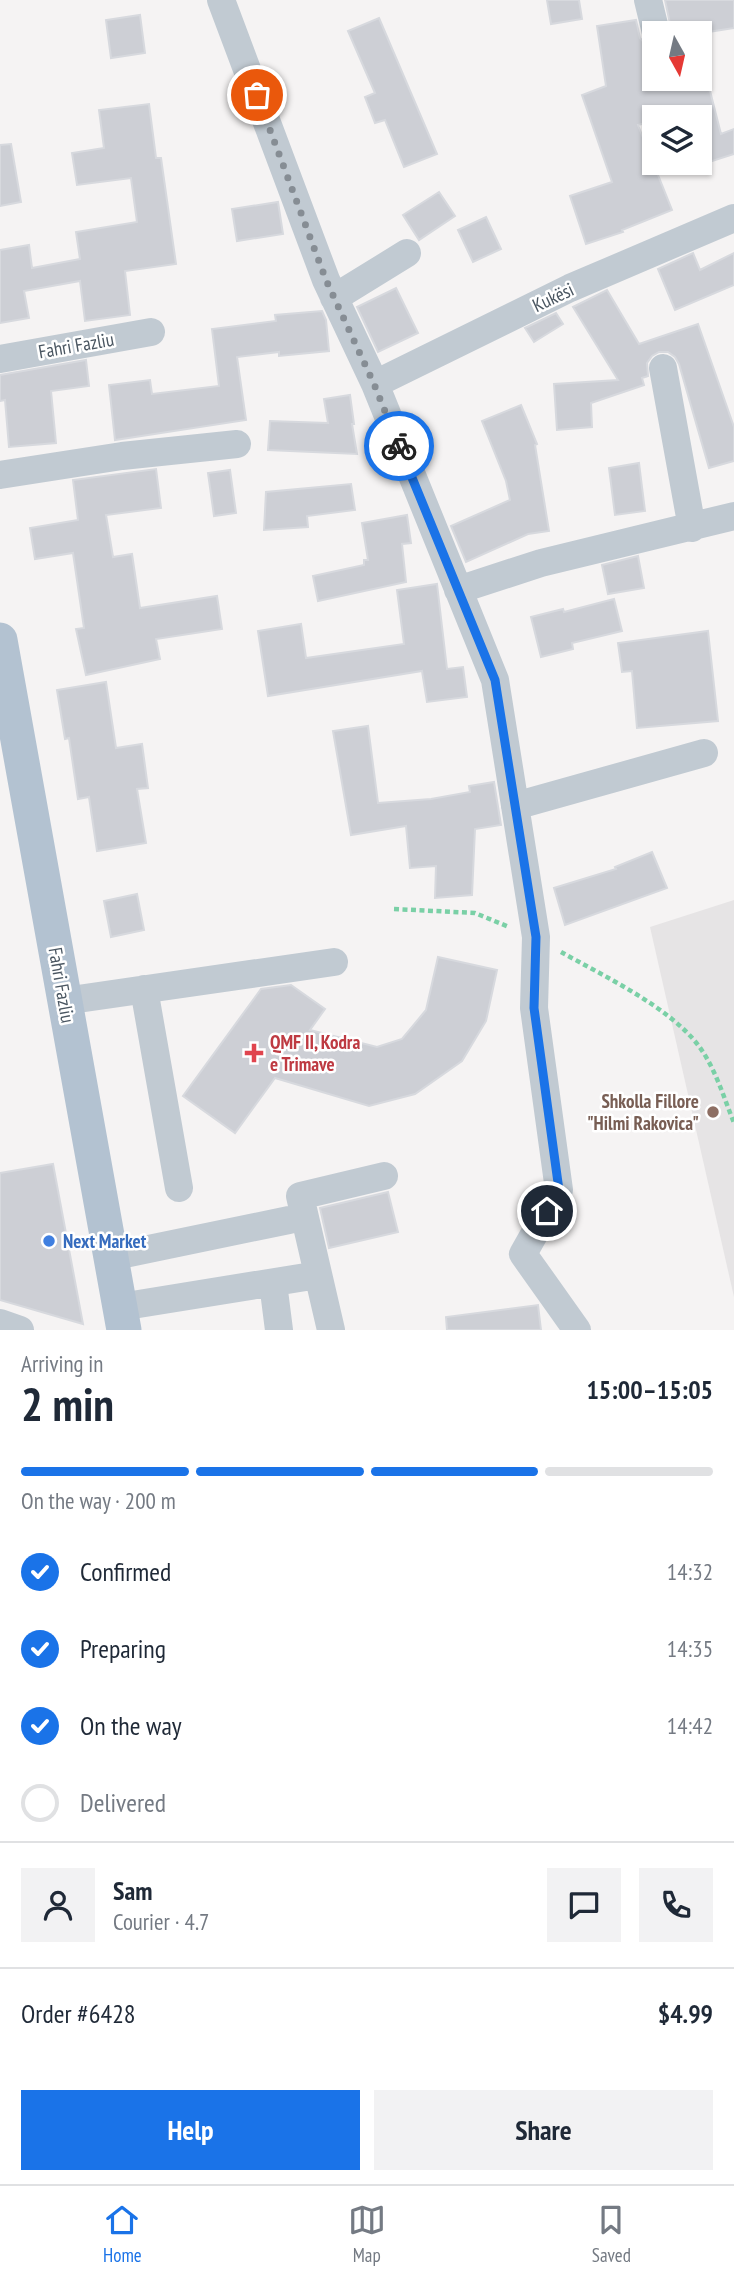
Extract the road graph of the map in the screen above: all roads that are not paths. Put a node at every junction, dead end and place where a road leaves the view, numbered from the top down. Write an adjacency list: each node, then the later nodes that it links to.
1 (221, 0): 6 (street)
2 (648, 0): 3 (street)
3 (653, 21)
4 (734, 218): 10 (street, Kukësi)
5 (407, 253): 6 (street)
6 (334, 298): 10 (street)
7 (151, 332): 8 (street, Fahri Fazliu)
8 (0, 359)
9 (663, 368): 14 (street)
10 (374, 384): 15 (street)
11 (237, 444): 12 (street)
12 (0, 475)
13 (734, 516): 14 (street)
14 (692, 528): 15 (street)
15 (458, 590): 19 (street)
16 (0, 640): 17 (main road, Fahri Fazliu)
17 (7, 729): 22 (main road, Fahri Fazliu)
18 (704, 753): 19 (street)
19 (515, 806): 34 (street)
20 (334, 962): 21 (street)
21 (144, 989): 22 (street); 24 (street)
22 (64, 1000): 26 (main road, Fahri Fazliu)
23 (384, 1176): 27 (street)
24 (179, 1188)
25 (289, 1220): 26 (street)
26 (110, 1257): 29 (main road, Fahri Fazliu)
27 (318, 1275): 28 (street); 33 (street)
28 (273, 1283): 29 (street); 32 (street)
29 (122, 1318)
30 (0, 1323): 31 (street)
31 (20, 1330)
32 (279, 1330)
33 (331, 1330)
34 (577, 1330)

